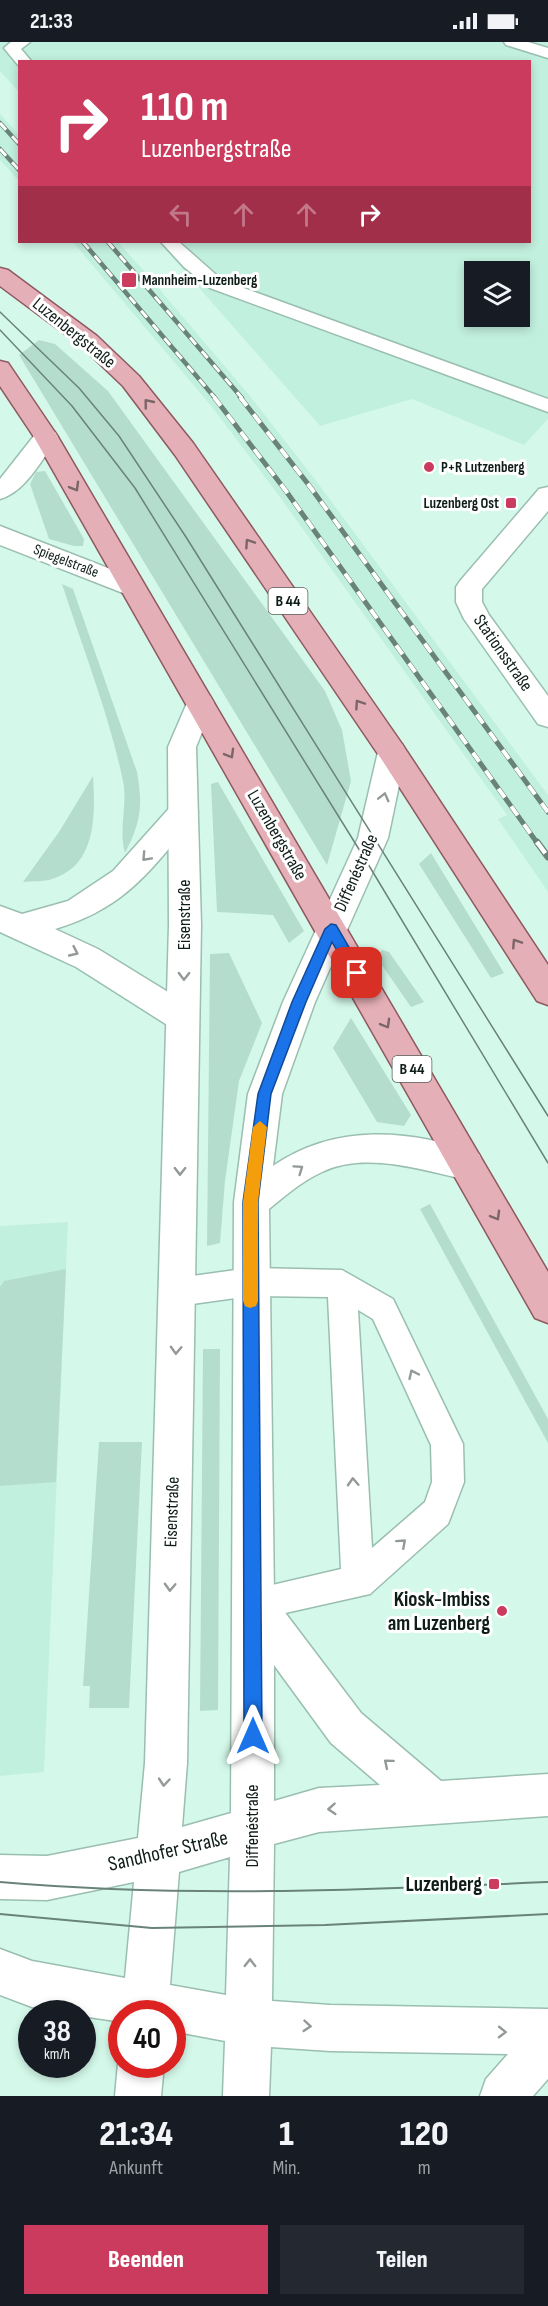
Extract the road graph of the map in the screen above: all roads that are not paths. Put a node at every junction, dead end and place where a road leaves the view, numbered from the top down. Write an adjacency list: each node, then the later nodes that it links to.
1 (22, 42): 4 (lane)
2 (512, 42): 3 (lane)
3 (548, 53)
4 (22, 60)
5 (171, 243): 8 (lane)
6 (0, 275): 16 (main road, Luzenbergstraße / B 44, one-way to 6)
7 (0, 368): 9 (main road, Luzenbergstraße / B 44)
8 (548, 406)
9 (46, 436): 10 (street); 13 (main road, Luzenbergstraße / B 44, one-way to 13)
10 (0, 491)
11 (548, 495): 15 (street, Stationsstraße)
12 (0, 535): 13 (street, Spiegelstraße)
13 (132, 587): 14 (main road, Luzenbergstraße / B 44)
14 (200, 703): 17 (street, Eisenstraße); 19 (main road, Luzenbergstraße / B 44, one-way to 19)
15 (548, 717)
16 (392, 752): 19 (street, Diffenéstraße, one-way to 16); 20 (main road, Luzenbergstraße / B 44, one-way to 16)
17 (183, 812): 18 (street, one-way to 18); 21 (street, Eisenstraße, one-way to 21)
18 (10, 922): 21 (street, one-way to 21)
19 (331, 929): 22 (main road, Luzenbergstraße / B 44, one-way to 22); 23 (street, Diffenéstraße)
20 (548, 992)
21 (183, 1018): 26 (street, Eisenstraße, one-way to 26)
22 (467, 1165): 23 (street, one-way to 22); 27 (main road, Luzenbergstraße / B 44, one-way to 27)
23 (251, 1202): 24 (street, Diffenéstraße)
24 (250, 1282): 25 (lane); 26 (lane); 29 (street, Diffenéstraße)
25 (342, 1284): 28 (lane, one-way to 25); 28 (lane, one-way to 25)
26 (178, 1292): 33 (street, Eisenstraße, one-way to 33)
27 (548, 1306)
28 (358, 1582): 29 (lane)
29 (254, 1604): 31 (street, one-way to 29); 32 (street, Diffenéstraße)
30 (548, 1795): 31 (street, Sandhofer Straße)
31 (432, 1801): 32 (street, Sandhofer Straße, one-way to 32)
32 (253, 1831): 33 (street, Sandhofer Straße); 39 (street, Diffenéstraße, one-way to 32)
33 (157, 1856): 34 (street, Sandhofer Straße); 36 (street, Eisenstraße)
34 (0, 1877)
35 (0, 1972): 37 (street)
36 (147, 2000)
37 (108, 2001)
38 (186, 2014): 39 (street)
39 (249, 2022): 40 (street, one-way to 40); 44 (street, Diffenéstraße)
40 (548, 2032)
41 (548, 2043): 45 (street)
42 (140, 2078): 43 (street)
43 (138, 2096)
44 (246, 2096)
45 (503, 2096)

